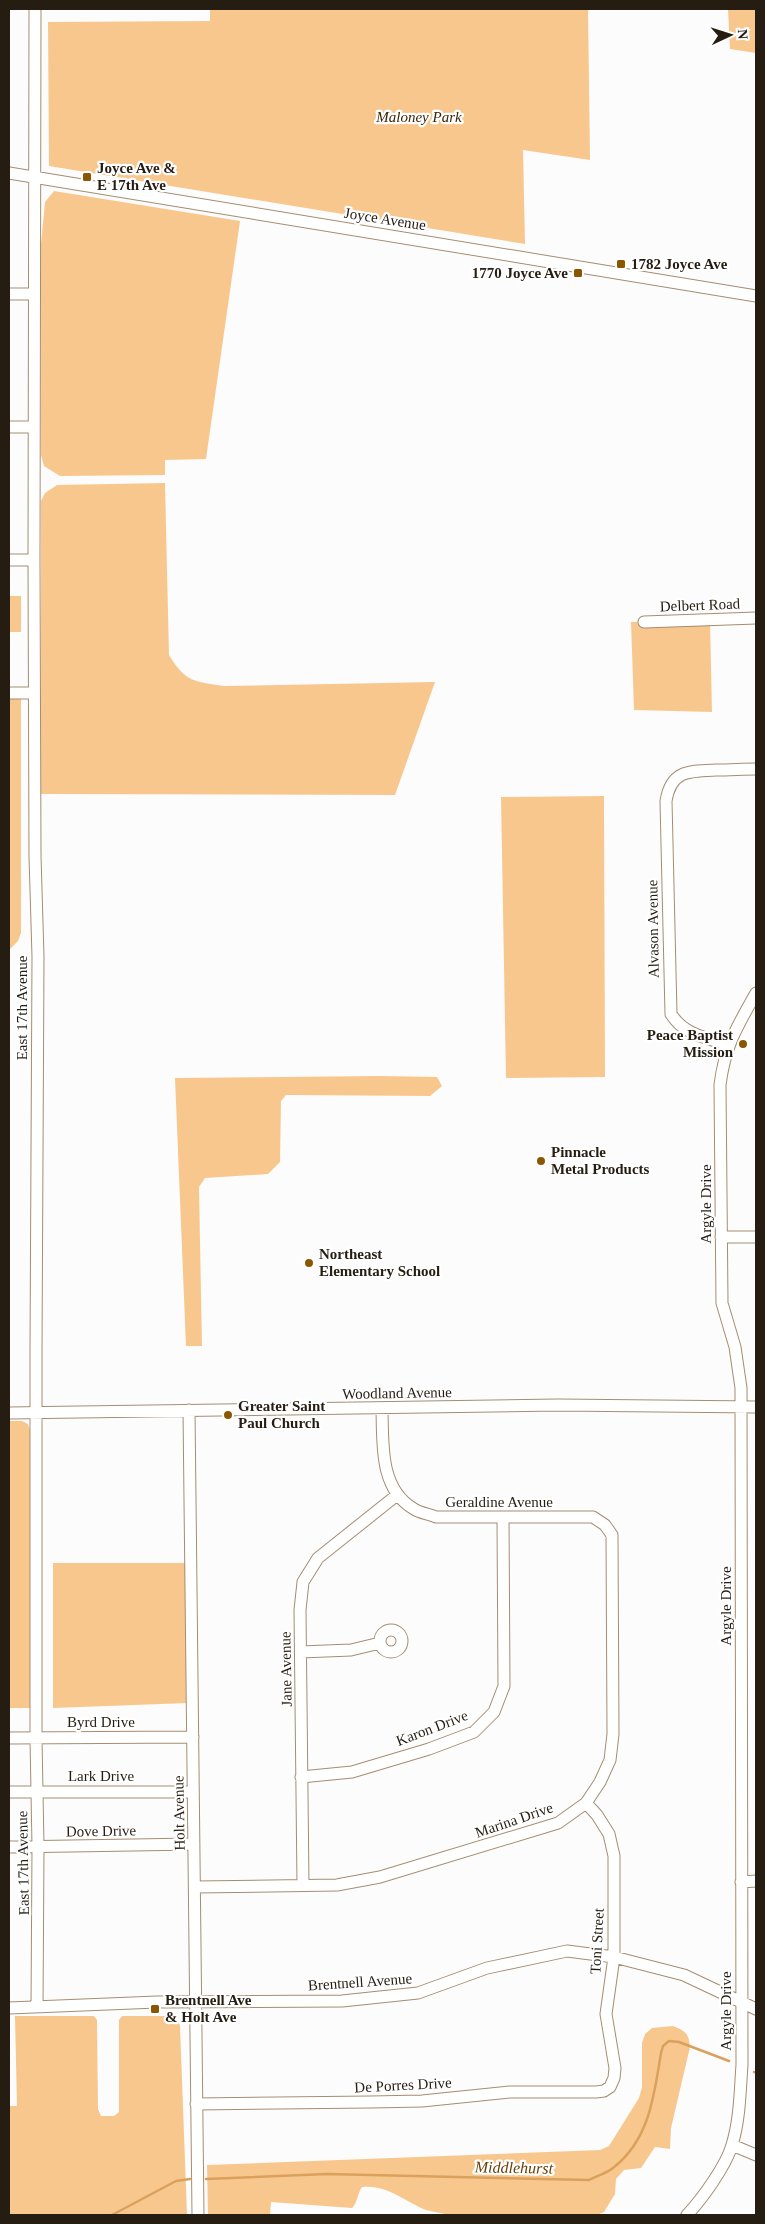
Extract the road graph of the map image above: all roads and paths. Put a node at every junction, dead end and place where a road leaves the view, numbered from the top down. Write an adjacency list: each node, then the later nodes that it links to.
1 (35, 9): 3 (street, East 17th Avenue)
2 (9, 173): 3 (street, Joyce Avenue)
3 (35, 177): 5 (street, East 17th Avenue); 6 (street, Joyce Avenue)
4 (9, 294): 5 (street)
5 (34, 294): 8 (street, East 17th Avenue)
6 (756, 296)
7 (9, 427): 8 (street)
8 (34, 427): 10 (street, East 17th Avenue)
9 (9, 560): 10 (street)
10 (34, 560): 14 (street, East 17th Avenue)
11 (756, 618): 12 (street, Delbert Road)
12 (644, 622)
13 (9, 693): 14 (street)
14 (34, 693): 25 (street, East 17th Avenue)
15 (756, 769): 17 (street, Alvason Avenue)
16 (756, 993): 17 (street, Argyle Drive)
17 (729, 1046): 18 (street, Argyle Drive)
18 (721, 1237): 19 (street); 20 (street, Argyle Drive)
19 (756, 1237)
20 (741, 1407): 21 (street, Woodland Avenue); 22 (street, Woodland Avenue); 43 (street, Argyle Drive)
21 (756, 1407)
22 (382, 1408): 23 (street, Woodland Avenue); 26 (street)
23 (189, 1410): 25 (street, Woodland Avenue); 31 (street, Holt Avenue)
24 (9, 1413): 25 (street, Woodland Avenue)
25 (37, 1413): 33 (street, East 17th Avenue)
26 (397, 1496): 27 (street, Geraldine Avenue); 30 (street, Jane Avenue)
27 (503, 1517): 28 (street, Geraldine Avenue); 34 (street, Karon Drive)
28 (605, 1525): 38 (street, Marina Drive)
29 (380, 1643): 30 (street)
30 (301, 1652): 34 (street, Jane Avenue)
31 (193, 1736): 33 (street, Byrd Drive); 37 (street, Holt Avenue)
32 (9, 1738): 33 (street, Byrd Drive)
33 (36, 1738): 36 (street, East 17th Avenue)
34 (301, 1777): 44 (street, Jane Avenue)
35 (9, 1792): 36 (street, Lark Drive)
36 (37, 1792): 37 (street, Lark Drive); 40 (street, East 17th Avenue)
37 (193, 1792): 39 (street, Holt Avenue)
38 (586, 1803): 44 (street, Marina Drive); 46 (street, Toni Street)
39 (194, 1844): 40 (street, Dove Drive); 45 (street, Holt Avenue)
40 (38, 1847): 41 (street, Dove Drive); 49 (street, East 17th Avenue)
41 (9, 1848)
42 (756, 1881): 43 (street)
43 (741, 1882): 48 (street, Argyle Drive)
44 (303, 1885): 45 (street, Marina Drive)
45 (195, 1887): 47 (street, Holt Avenue)
46 (614, 1957): 47 (street, Brentnell Avenue); 48 (street, Brentnell Avenue); 52 (street, Toni Street)
47 (195, 2001): 49 (street, Brentnell Avenue); 53 (street, Holt Avenue)
48 (741, 2001): 51 (street, Brentnell Avenue); 54 (street, Argyle Drive)
49 (37, 2007): 50 (street, Brentnell Avenue)
50 (9, 2008)
51 (756, 2009)
52 (610, 2086): 53 (street, De Porres Drive)
53 (196, 2104): 56 (street, Holt Avenue)
54 (732, 2146): 55 (street); 57 (street, Argyle Drive)
55 (756, 2155)
56 (198, 2215)
57 (687, 2215)

